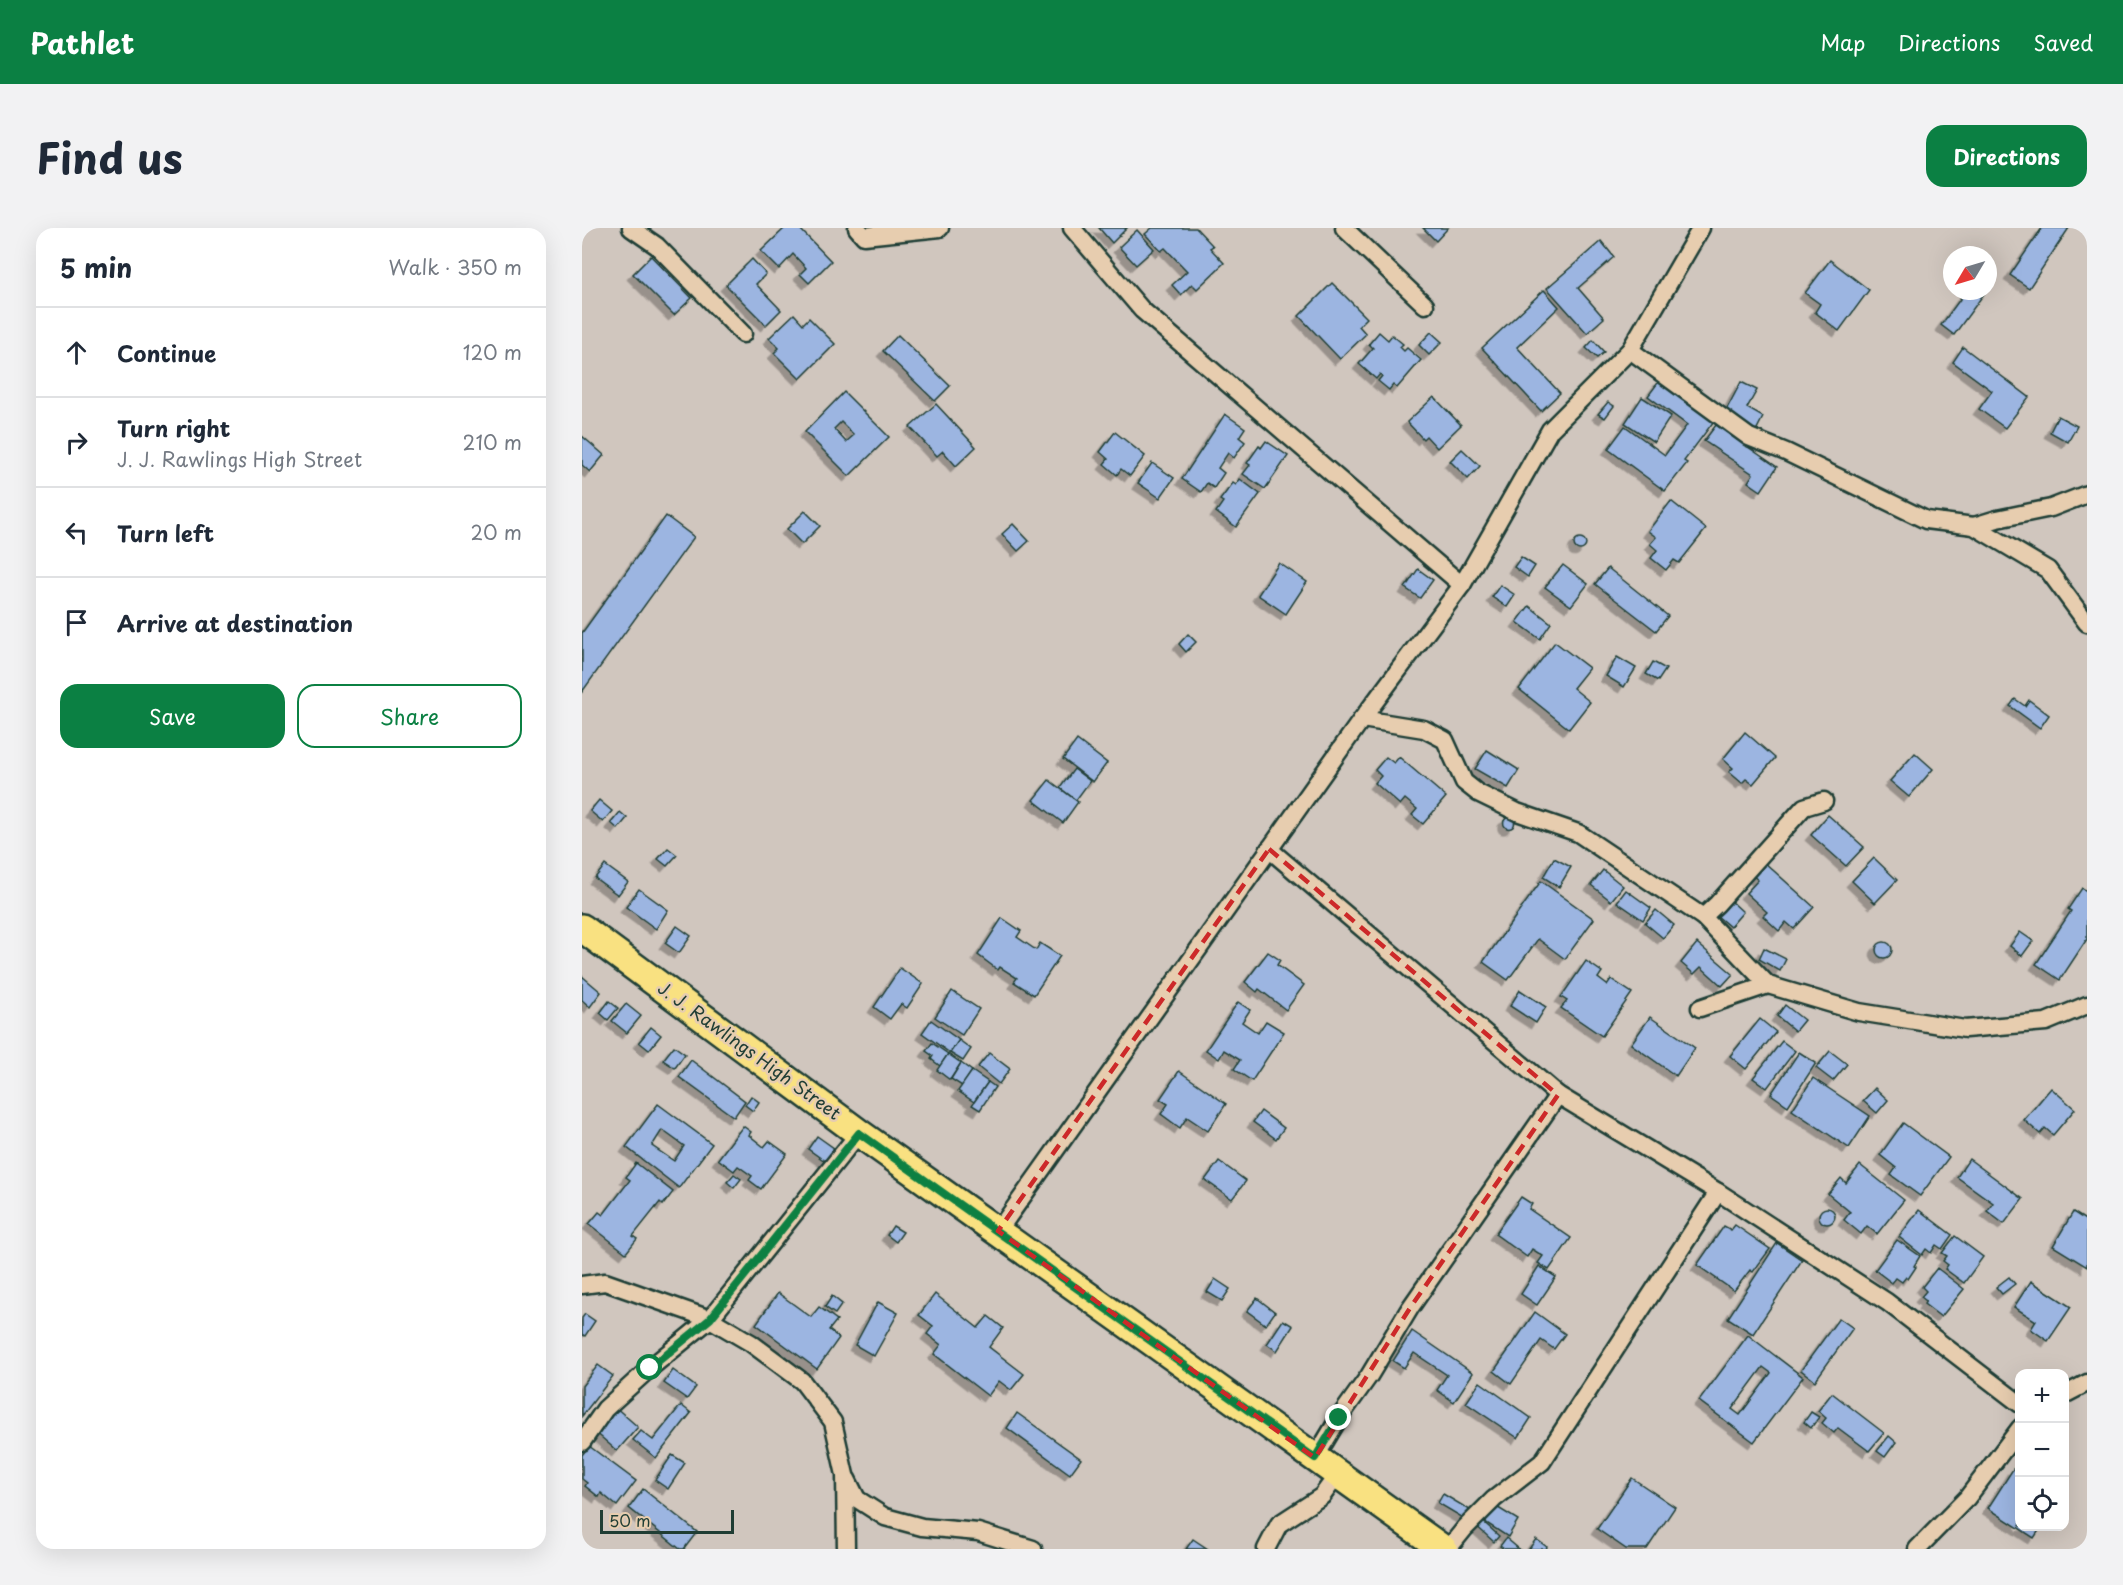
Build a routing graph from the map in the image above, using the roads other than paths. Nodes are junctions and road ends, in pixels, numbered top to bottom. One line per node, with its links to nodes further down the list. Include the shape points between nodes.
1 (631, 228): 8 (street, via 657,246)
2 (857, 228): 3 (street, via 864,236)
3 (940, 228)
4 (1072, 228): 12 (street, via 1142,310)
5 (1344, 228): 7 (street)
6 (1701, 228): 9 (street)
7 (1425, 305)
8 (743, 334)
9 (1630, 350): 11 (street, via 1749,437 1926,520); 12 (street, via 1550,430)
10 (2087, 494): 11 (street, via 2051,508)
11 (1974, 526): 13 (street, via 2048,570)
12 (1462, 585): 14 (street)
13 (2087, 623)
14 (1362, 719): 16 (street); 17 (street, via 1424,729 1445,740 1464,782 1478,793 1517,812 1578,833)
15 (1824, 801): 17 (street, via 1804,807)
16 (1269, 849): 22 (street); 25 (street)
17 (1703, 917): 19 (street)
18 (582, 928): 23 (main road, J. J. Rawlings High Street)
19 (1768, 985): 20 (street, via 1859,1012 1965,1029 2046,1022); 21 (street)
20 (2087, 1005)
21 (1700, 1008)
22 (1558, 1095): 24 (street); 33 (street, via 1410,1308)
23 (859, 1133): 25 (main road, J. J. Rawlings High Street); 27 (street)
24 (1718, 1192): 30 (street, via 1887,1302); 40 (street, via 1542,1462 1494,1498)
25 (998, 1231): 33 (main road, J. J. Rawlings High Street)
26 (582, 1285): 27 (street, via 605,1282)
27 (710, 1319): 32 (street, via 605,1410); 35 (street, via 751,1343 802,1381 833,1422)
28 (2087, 1383): 29 (street)
29 (2069, 1392)
30 (2015, 1401)
31 (2015, 1433): 41 (street, via 1967,1498)
32 (582, 1442)
33 (1315, 1458): 34 (main road, J. J. Rawlings High Street)
34 (1338, 1474): 38 (street, via 1322,1496 1279,1524); 39 (main road, J. J. Rawlings High Street)
35 (845, 1476): 36 (street); 37 (street, via 857,1498 885,1517 922,1527 978,1532)
36 (846, 1549)
37 (1032, 1549)
38 (1266, 1549)
39 (1443, 1549)
40 (1448, 1549)
41 (1917, 1549)

